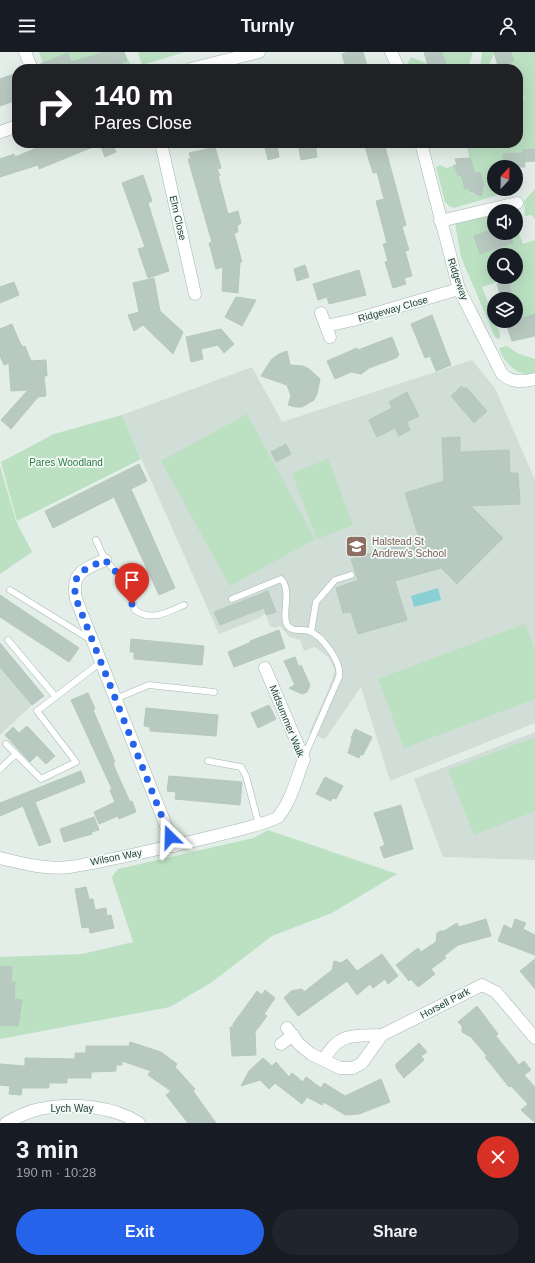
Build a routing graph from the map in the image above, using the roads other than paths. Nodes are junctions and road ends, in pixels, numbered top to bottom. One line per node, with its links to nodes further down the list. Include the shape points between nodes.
1 (25, 52): 4 (street)
2 (259, 52): 5 (street)
3 (391, 52): 6 (street)
4 (30, 64)
5 (210, 64)
6 (397, 64)
7 (12, 128): 8 (street)
8 (0, 132)
9 (162, 148): 14 (street, Elm Close)
10 (422, 148): 12 (street, Ridgeway)
11 (517, 203): 12 (street)
12 (440, 221): 13 (street, Ridgeway)
13 (460, 289): 15 (street, Ridgeway Close, via 353,320 328,331); 16 (street, Ridgeway, via 502,374 514,381)
14 (195, 294)
15 (321, 313)
16 (535, 379)
17 (96, 540): 18 (lane)
18 (105, 560): 22 (lane, via 127,584 135,610 141,614 159,616); 25 (street, via 84,570 76,578 73,586)
19 (351, 575): 23 (lane, via 335,580 316,602)
20 (10, 590): 25 (lane)
21 (232, 599): 23 (lane, via 281,579 286,597 288,626 294,630)
22 (184, 605)
23 (311, 632): 33 (lane, via 325,644 340,671)
24 (8, 640): 29 (lane)
25 (92, 641): 26 (street)
26 (101, 662): 29 (lane); 30 (street)
27 (265, 668): 33 (street, Midsummer Walk)
28 (214, 692): 30 (lane, via 149,685)
29 (54, 696): 32 (lane, via 37,711 76,762 41,779)
30 (115, 699): 38 (street)
31 (6, 744): 32 (lane)
32 (16, 754): 35 (lane)
33 (304, 759): 36 (street, Midsummer Walk, via 287,803)
34 (208, 761): 37 (lane, via 241,768 246,776)
35 (0, 770)
36 (278, 818): 37 (street, Wilson Way)
37 (259, 825): 38 (street, Wilson Way)
38 (174, 846): 39 (street, Wilson Way, via 69,867 40,866)
39 (0, 858)
40 (382, 1035): 41 (street, Horsell Park, via 482,985 496,992); 43 (street, Horsell Park, via 346,1037 336,1042); 43 (street, Horsell Park, via 362,1062 353,1068 340,1068)
41 (535, 1038)
42 (281, 1044): 43 (street, Horsell Park, via 290,1032 304,1049)
43 (324, 1060)
44 (6, 1123): 45 (street, Lych Way, via 41,1108 75,1106 106,1110)
45 (138, 1123)

